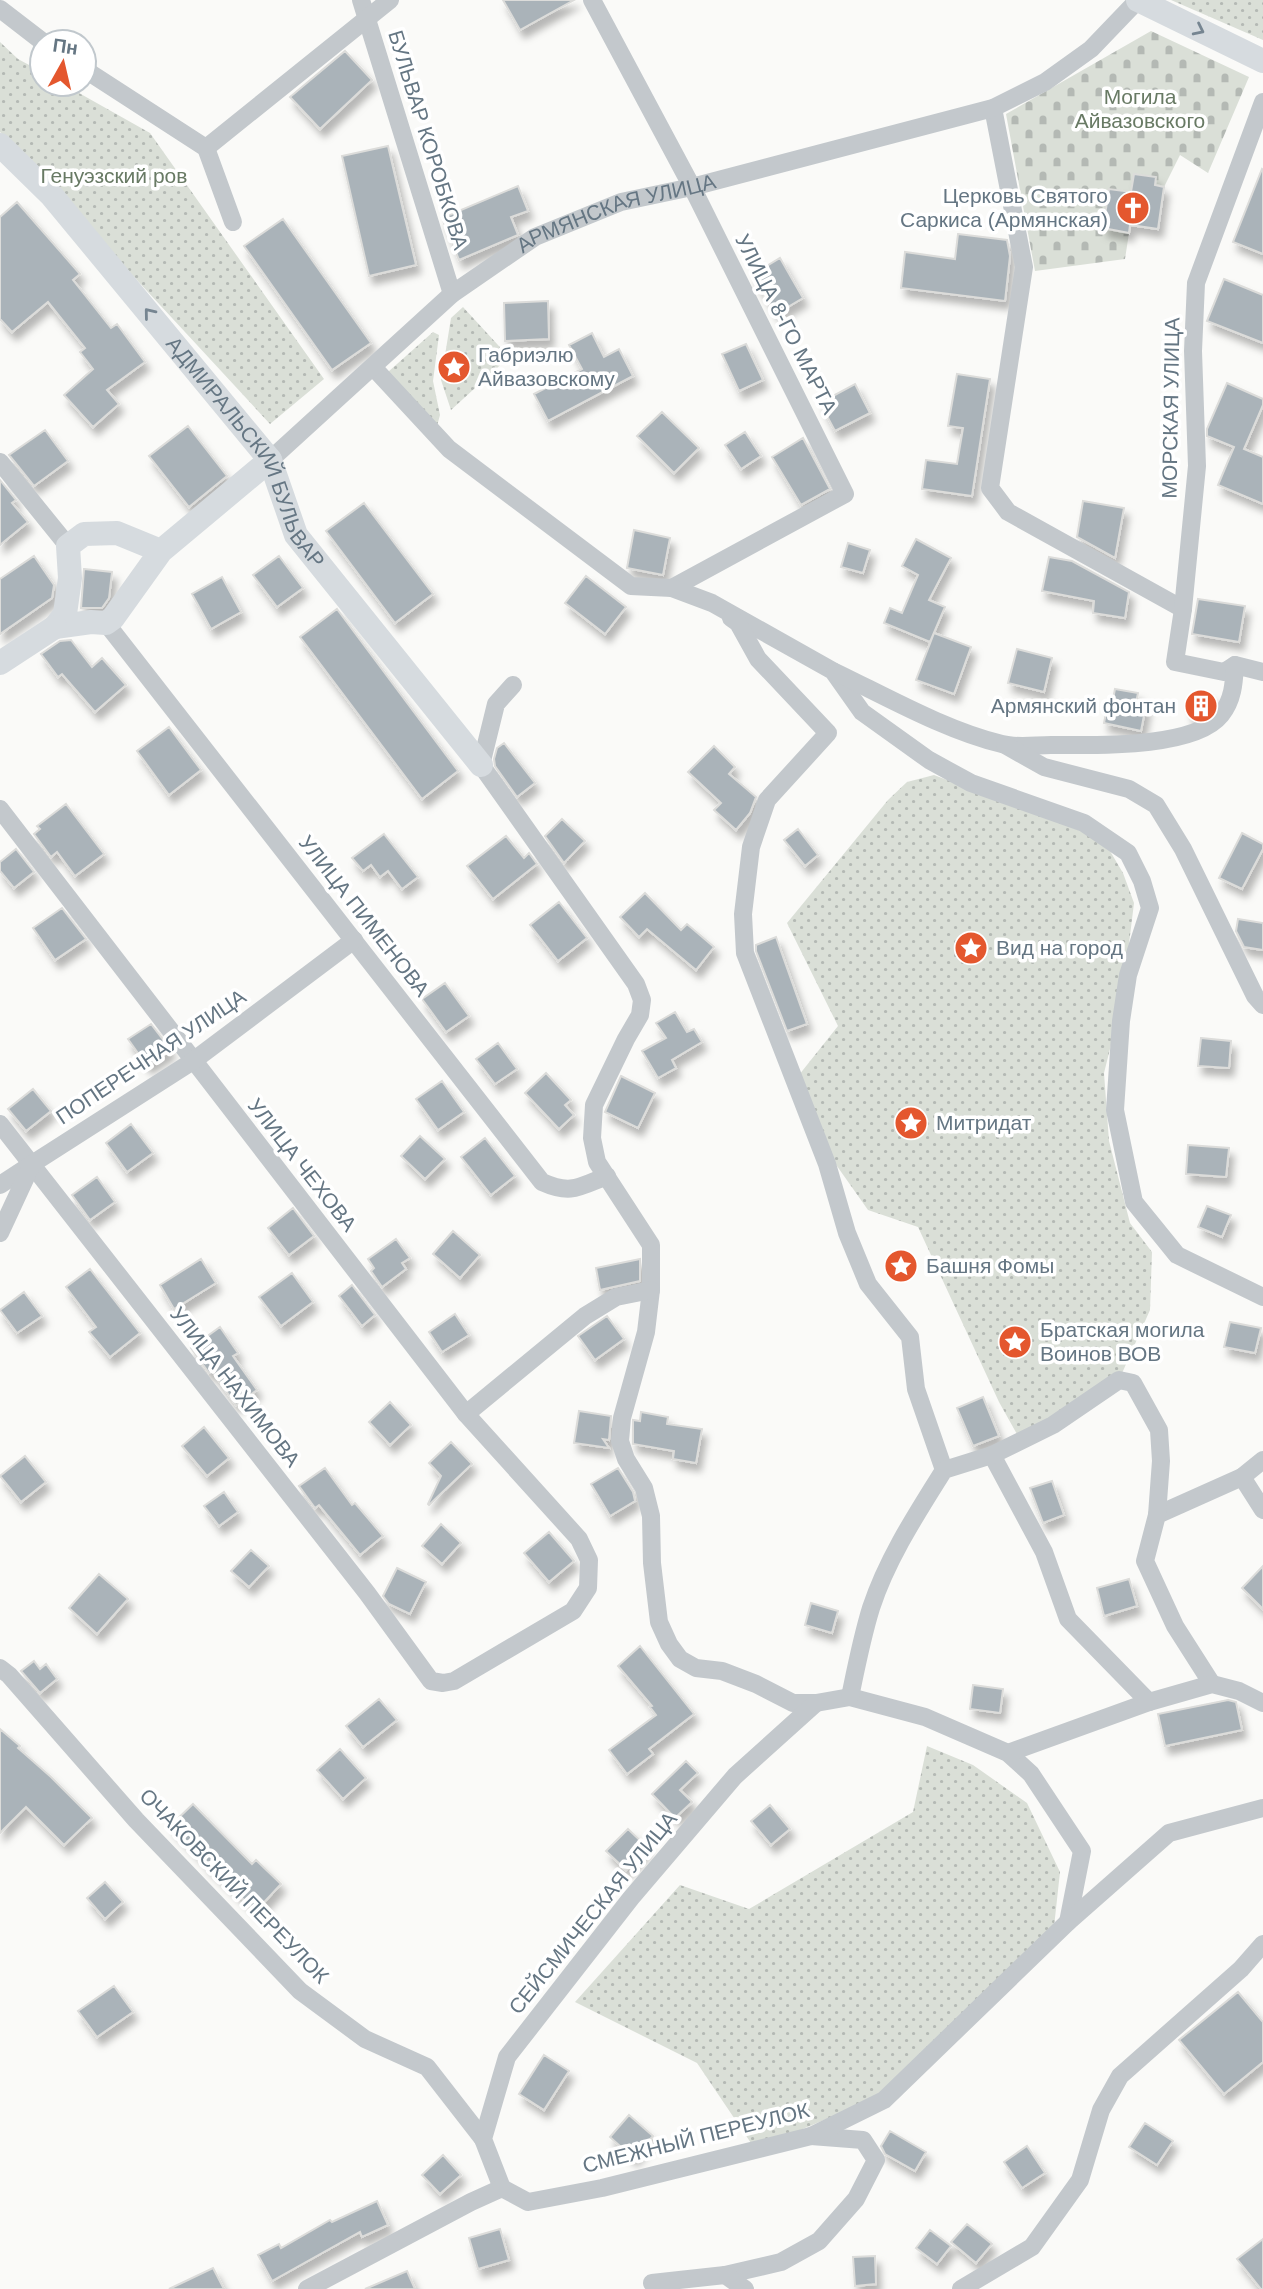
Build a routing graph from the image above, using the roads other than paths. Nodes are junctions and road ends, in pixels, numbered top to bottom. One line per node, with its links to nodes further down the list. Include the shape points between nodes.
1 (362, 0): 6 (street, БУЛЬВАР КОРОБКОВА)
2 (390, 0): 6 (street)
3 (592, 0): 14 (street, УЛИЦА 8-ГО МАРТА)
4 (1138, 0): 8 (street, one-way to 8); 11 (street, АРМЯНСКАЯ УЛИЦА, via 1091,49 1045,82)
5 (0, 9): 7 (street)
6 (367, 18): 13 (street); 16 (street, БУЛЬВАР КОРОБКОВА)
7 (28, 30)
8 (1263, 61)
9 (98, 78): 13 (street)
10 (1263, 102): 24 (street, МОРСКАЯ УЛИЦА, via 1196,283 1197,466)
11 (993, 108): 14 (street, АРМЯНСКАЯ УЛИЦА); 24 (street, via 1024,267 990,488 1008,512)
12 (0, 145): 18 (street, АДМИРАЛЬСКИЙ БУЛЬВАР, one-way to 12, via 52,196)
13 (206, 148): 15 (street)
14 (692, 187): 16 (street, АРМЯНСКАЯ УЛИЦА, via 621,202 546,231); 22 (street, УЛИЦА 8-ГО МАРТА, via 845,494)
15 (233, 222)
16 (452, 294): 17 (street, АРМЯНСКАЯ УЛИЦА)
17 (373, 367): 18 (street, АРМЯНСКАЯ УЛИЦА); 22 (street, via 449,449 631,586)
18 (270, 460): 21 (street, АРМЯНСКАЯ УЛИЦА); 33 (street, АДМИРАЛЬСКИЙ БУЛЬВАР, via 296,535)
19 (0, 462): 20 (street)
20 (68, 547): 21 (street, via 84,534 117,533); 26 (street, via 65,614)
21 (161, 551): 25 (street, АРМЯНСКАЯ УЛИЦА)
22 (671, 588): 23 (street)
23 (712, 603): 29 (street); 48 (street, via 738,623 758,659 828,733 767,800 751,847 743,914 745,953 827,1164 867,1284 910,1337 916,1389)
24 (1183, 610): 28 (street, МОРСКАЯ УЛИЦА, via 1175,662 1224,672)
25 (107, 623): 26 (street); 35 (street, УЛИЦА ПИМЕНОВА)
26 (55, 627): 27 (street)
27 (0, 663)
28 (1235, 665): 30 (street); 32 (street, via 1234,692 1220,716 1198,731 1158,741)
29 (833, 671): 32 (street, via 940,722); 44 (street, via 862,712 929,760 971,783 1084,823 1128,853 1150,908 1128,975 1115,1110 1134,1202 1177,1255)
30 (1263, 672)
31 (513, 685): 33 (street, via 496,704)
32 (1004, 745): 36 (street, via 1044,767 1129,789 1156,805 1184,849)
33 (481, 765): 40 (street, via 636,984 642,1000 640,1015 594,1105 592,1138 597,1161)
34 (0, 809): 37 (street, УЛИЦА ЧЕХОВА)
35 (354, 940): 37 (street, ПОПЕРЕЧНАЯ УЛИЦА); 40 (street, УЛИЦА ПИМЕНОВА, via 542,1182 559,1190)
36 (1263, 1005)
37 (193, 1061): 39 (street, ПОПЕРЕЧНАЯ УЛИЦА); 45 (street, УЛИЦА ЧЕХОВА)
38 (0, 1124): 39 (street, УЛИЦА НАХИМОВА)
39 (32, 1164): 41 (street, ПОПЕРЕЧНАЯ УЛИЦА); 42 (street); 52 (street, УЛИЦА НАХИМОВА, via 431,1681 454,1681 573,1611 589,1588 589,1560)
40 (607, 1175): 43 (street, via 651,1245)
41 (0, 1185)
42 (0, 1233)
43 (651, 1290): 45 (street, via 616,1297 585,1317); 57 (street, via 646,1332 620,1441 644,1488 651,1516 659,1622 680,1659 696,1668 722,1671 793,1703)
44 (1263, 1297)
45 (466, 1414): 52 (street, УЛИЦА ЧЕХОВА)
46 (992, 1455): 48 (street); 51 (street, via 1053,1425 1119,1380 1133,1383 1159,1430); 56 (street, via 1044,1552 1068,1619)
47 (1263, 1460): 49 (street)
48 (944, 1470): 55 (street, via 892,1560 871,1608)
49 (1242, 1477): 50 (street); 51 (street)
50 (1263, 1510)
51 (1157, 1515): 54 (street, via 1145,1561 1175,1626)
52 (579, 1539)
53 (0, 1668): 64 (street, ОЧАКОВСКИЙ ПЕРЕУЛОК, via 136,1820 300,1991 365,2039 427,2067)
54 (1212, 1684): 56 (street); 58 (street)
55 (850, 1698): 57 (street); 59 (street, via 925,1717)
56 (1149, 1702): 59 (street)
57 (816, 1703): 64 (street, СЕЙСМИЧЕСКАЯ УЛИЦА, via 735,1776 631,1898 507,2057)
58 (1263, 1703)
59 (1008, 1753): 61 (street, via 1031,1774 1082,1851)
60 (1263, 1808): 61 (street, СМЕЖНЫЙ ПЕРЕУЛОК, via 1169,1833)
61 (1068, 1922): 63 (street, СМЕЖНЫЙ ПЕРЕУЛОК, via 884,2100)
62 (1263, 1944): 70 (street, via 1120,2076 1101,2110 1080,2180 1032,2247)
63 (811, 2136): 65 (street, СМЕЖНЫЙ ПЕРЕУЛОК, via 528,2202); 66 (street, via 863,2140 876,2161 856,2199 819,2241 781,2262)
64 (482, 2139): 65 (street)
65 (502, 2188): 68 (street)
66 (725, 2275): 67 (street); 69 (street)
67 (652, 2283)
68 (307, 2289)
69 (745, 2289)
70 (961, 2289)

